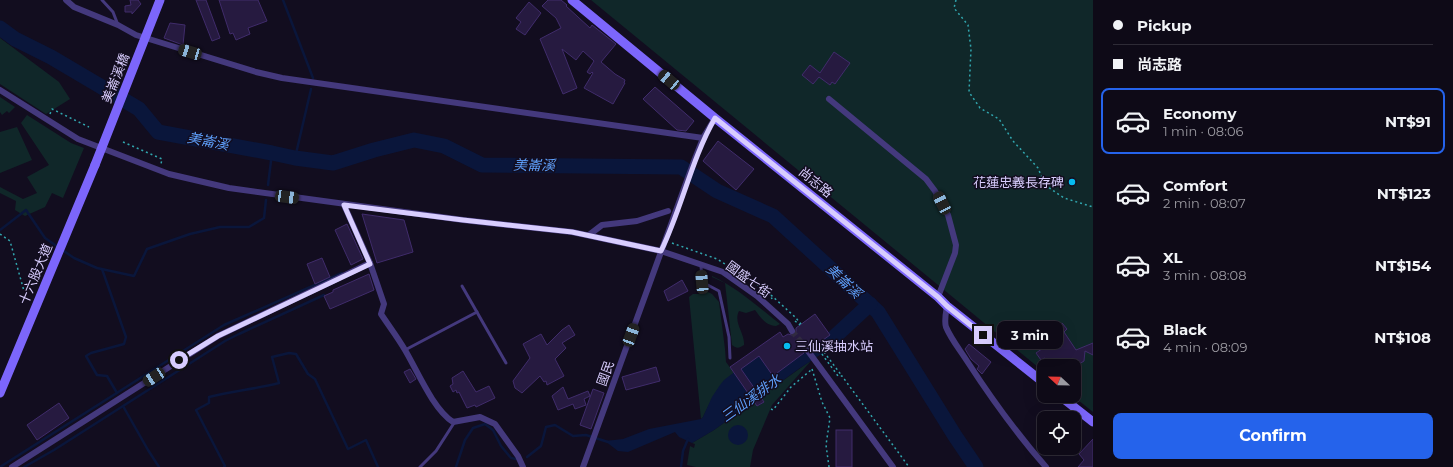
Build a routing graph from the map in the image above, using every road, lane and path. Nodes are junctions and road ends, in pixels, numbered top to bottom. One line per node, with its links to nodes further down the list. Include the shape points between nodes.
1 (66, 0): 6 (street, via 74,7)
2 (102, 0): 6 (lane, via 113,12)
3 (160, 0): 15 (street, 美崙溪橋, bridge)
4 (572, 0): 10 (street, 尚志路)
5 (956, 0): 17 (path, via 954,8 968,25 969,92 980,108 999,119 1013,141 1038,168 1045,185 1064,198)
6 (118, 25): 12 (street, via 136,35 282,78)
7 (0, 90): 16 (street, 國盛七街, via 78,139 169,174 229,188)
8 (829, 99): 27 (street, via 926,179 935,190 948,215 956,245)
9 (52, 109): 11 (path)
10 (715, 118): 12 (street, 國民); 27 (street, 尚志路)
11 (89, 127)
12 (703, 138): 21 (street, 國民)
13 (123, 142): 14 (path)
14 (162, 159)
15 (95, 165): 38 (street, 十六股大道)
16 (344, 205): 20 (street, 國盛七街); 22 (street)
17 (1093, 207)
18 (668, 211): 20 (street, via 637,221 602,225)
19 (0, 234): 25 (path, via 10,241)
20 (589, 235): 21 (street, 國盛七街)
21 (661, 251): 23 (street, 國盛七街); 46 (street, 國民)
22 (370, 264): 32 (street, via 384,304 382,314); 43 (street, via 218,336)
23 (701, 264): 31 (street, 國盛七街, via 723,272 743,285); 34 (lane, via 702,282 719,291 729,337)
24 (462, 286): 29 (lane)
25 (24, 291)
26 (770, 294): 30 (path)
27 (938, 297): 28 (street, 尚志路)
28 (947, 306): 37 (street, 尚志路); 50 (street, via 945,326 956,344 1008,421)
29 (477, 312): 32 (lane); 35 (lane)
30 (802, 324)
31 (792, 331)
32 (405, 350): 41 (street, via 442,413)
33 (808, 351): 48 (street)
34 (730, 358)
35 (506, 363)
36 (842, 376): 36 (path, via 838,376 817,345 825,354); 49 (path)
37 (1037, 377)
38 (0, 393)
39 (1069, 403): 42 (street)
40 (770, 409): 47 (path, via 772,410 791,387 812,369 830,418 826,445)
41 (455, 422): 44 (lane, via 436,451); 45 (street, via 480,417 495,424)
42 (1093, 422)
43 (12, 467)
44 (420, 467)
45 (523, 467)
46 (583, 467)
47 (829, 467)
48 (894, 467)
49 (908, 467)
50 (1046, 467)

